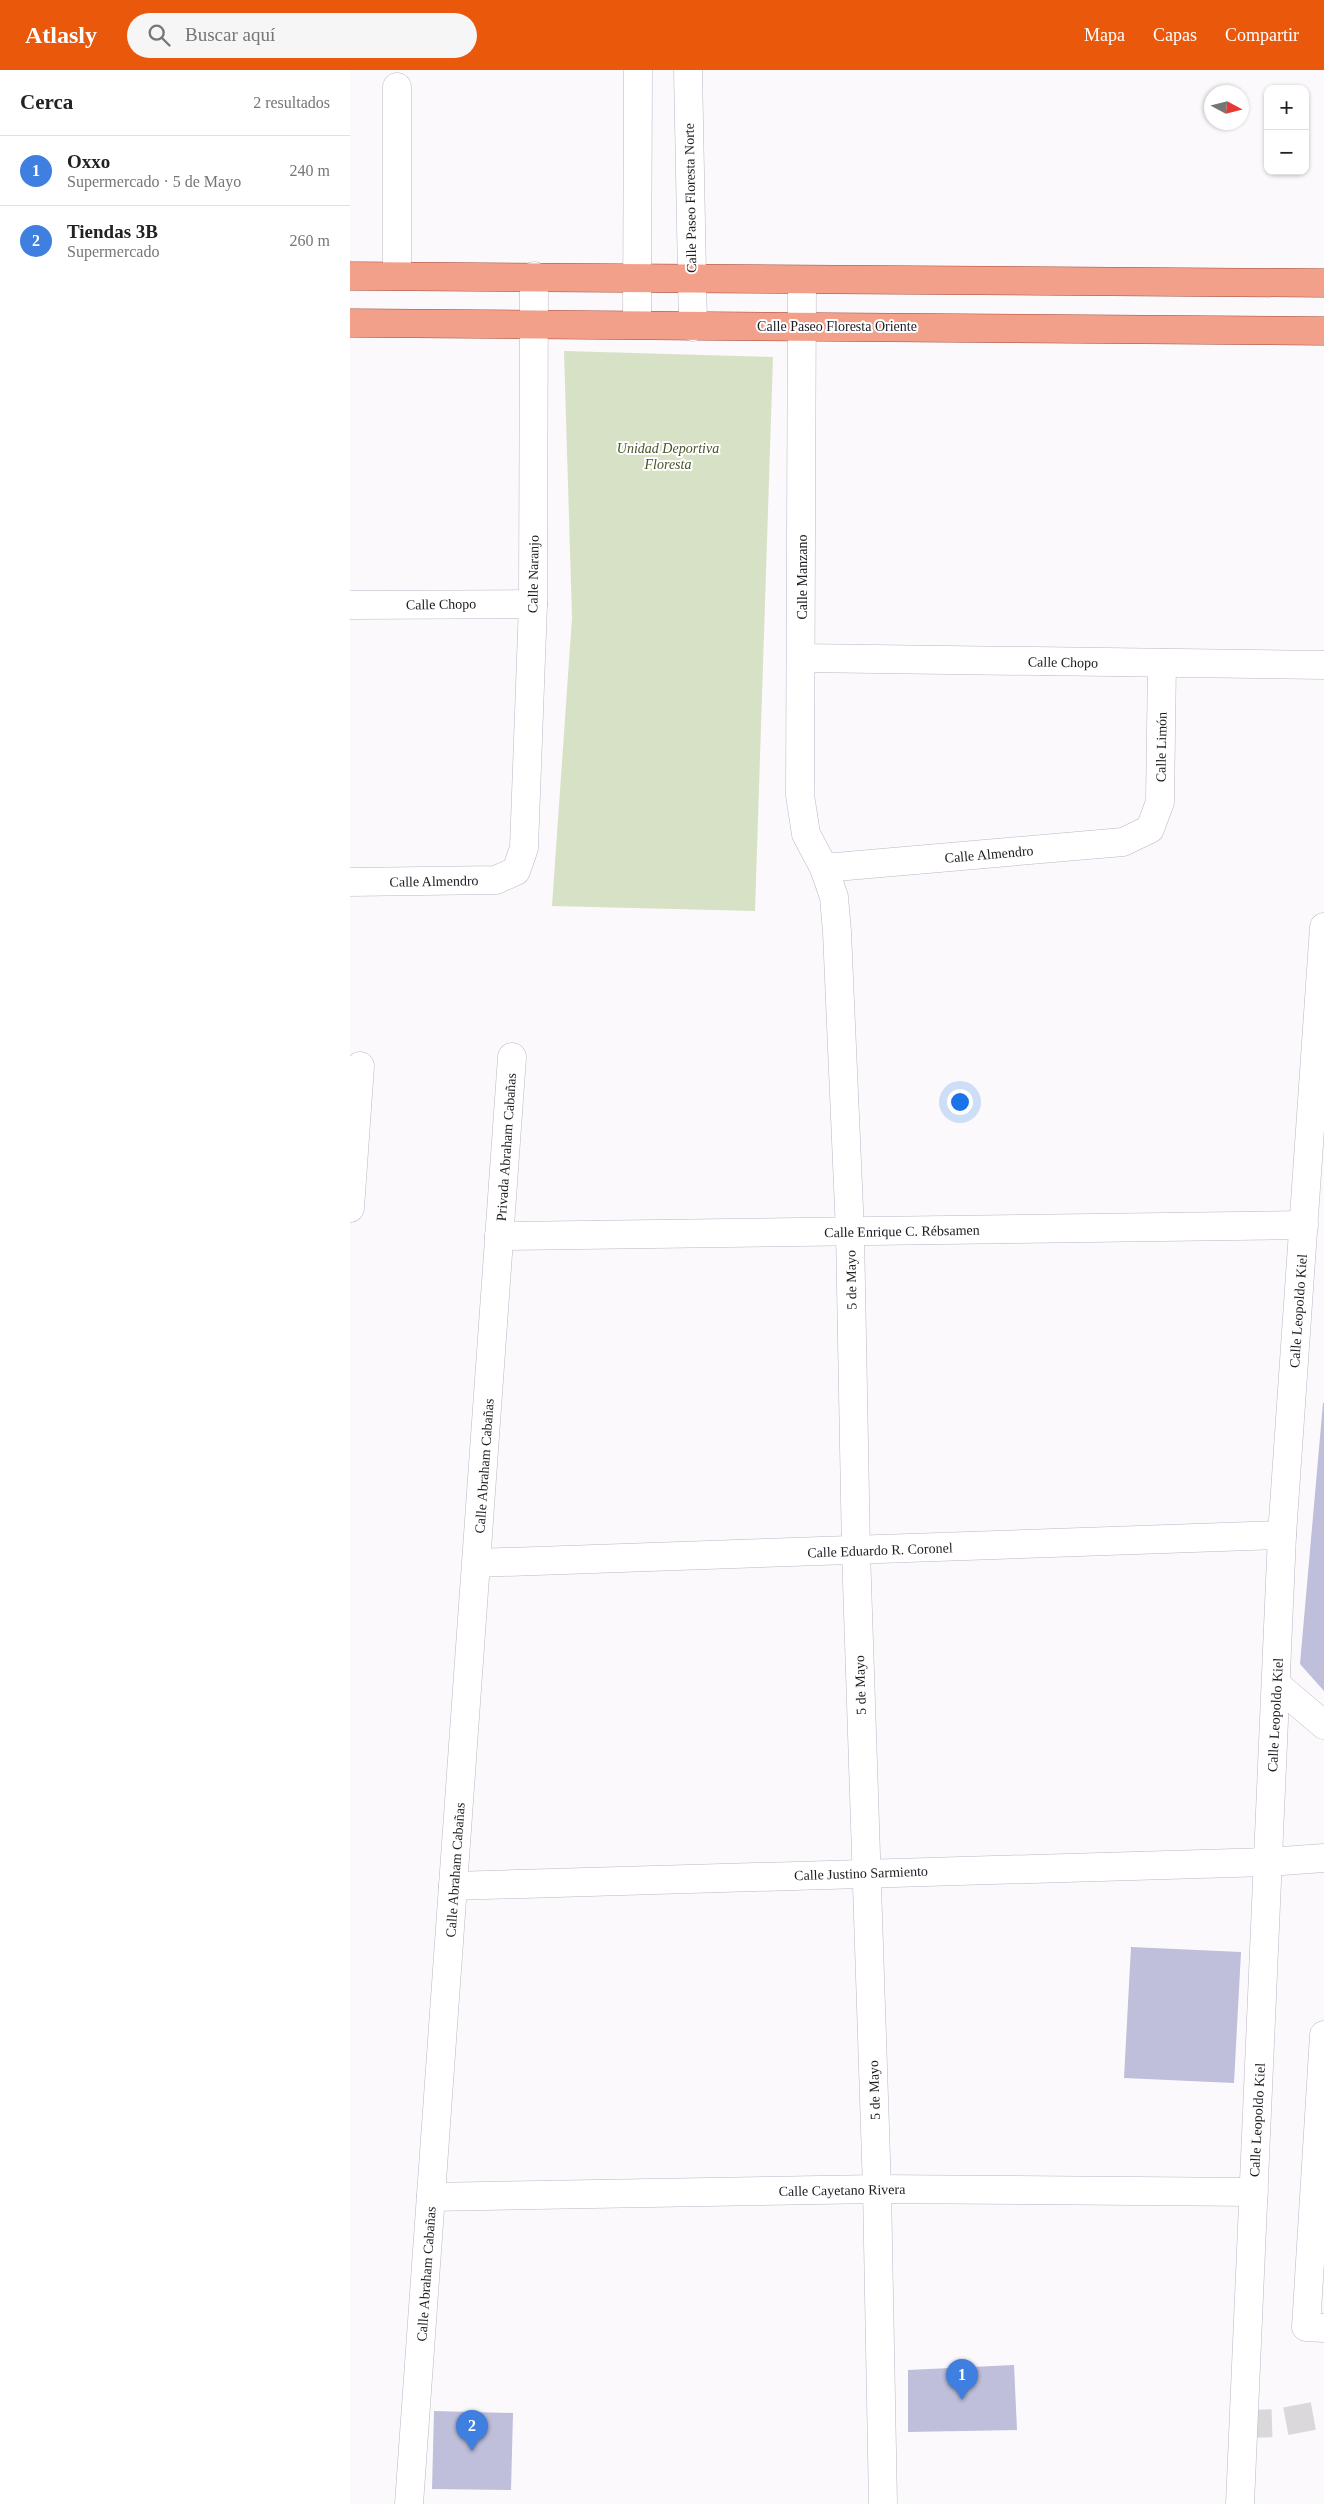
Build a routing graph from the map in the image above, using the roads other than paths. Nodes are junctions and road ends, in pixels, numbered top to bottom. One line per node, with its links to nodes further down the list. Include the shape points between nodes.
1 (638, 70): 7 (street)
2 (688, 70): 8 (street, Calle Paseo Floresta Norte)
3 (397, 87): 5 (street)
4 (350, 276): 5 (main road)
5 (397, 276): 6 (main road)
6 (534, 276): 7 (main road); 12 (street, Calle Naranjo)
7 (636, 277): 8 (main road); 13 (street)
8 (692, 279): 9 (main road); 15 (street, Calle Paseo Floresta Norte)
9 (802, 280): 10 (main road); 14 (street, Calle Manzano)
10 (1324, 283)
11 (350, 323): 12 (main road, Calle Paseo Floresta Oriente)
12 (534, 323): 13 (main road, Calle Paseo Floresta Oriente); 17 (street, Calle Naranjo)
13 (637, 324): 15 (main road, Calle Paseo Floresta Oriente)
14 (802, 326): 15 (main road, Calle Paseo Floresta Oriente); 16 (main road, Calle Paseo Floresta Oriente); 19 (street, Calle Manzano)
15 (693, 327)
16 (1324, 331)
17 (533, 604): 18 (street, Calle Chopo); 24 (street, Calle Naranjo, via 524,848)
18 (350, 605)
19 (802, 658): 20 (street, Calle Chopo); 23 (street, Calle Manzano, via 802,818 806,834)
20 (1162, 663): 21 (street, Calle Chopo); 22 (street, Calle Limón, via 1160,802)
21 (1324, 665)
22 (1150, 829): 23 (street, Calle Almendro, via 1123,842)
23 (824, 868): 31 (street, 5 de Mayo, via 834,897 837,932)
24 (516, 871): 25 (street, Calle Almendro, via 496,880)
25 (350, 882)
26 (1324, 927): 30 (street, Calle Leopoldo Kiel)
27 (512, 1058): 32 (street, Privada Abraham Cabañas)
28 (360, 1066): 29 (street)
29 (350, 1208)
30 (1304, 1225): 31 (street, Calle Enrique C. Rébsamen); 33 (street, Calle Leopoldo Kiel)
31 (850, 1232): 32 (street, Calle Enrique C. Rébsamen); 34 (street, 5 de Mayo)
32 (499, 1236): 35 (street, Calle Abraham Cabañas)
33 (1282, 1535): 34 (street, Calle Eduardo R. Coronel); 36 (street, Calle Leopoldo Kiel)
34 (856, 1551): 35 (street, Calle Eduardo R. Coronel); 40 (street, 5 de Mayo)
35 (477, 1563): 41 (street, Calle Abraham Cabañas)
36 (1276, 1685): 37 (street); 39 (street, Calle Leopoldo Kiel)
37 (1324, 1724)
38 (1324, 1858): 39 (street, Calle Justino Sarmiento)
39 (1268, 1862): 40 (street, Calle Justino Sarmiento); 44 (street, Calle Leopoldo Kiel)
40 (866, 1873): 41 (street, Calle Justino Sarmiento); 43 (street, 5 de Mayo)
41 (453, 1886): 45 (street, Calle Abraham Cabañas)
42 (1324, 2035): 46 (street, via 1306,2327)
43 (877, 2189): 44 (street, Calle Cayetano Rivera); 45 (street, Calle Cayetano Rivera); 48 (street, 5 de Mayo)
44 (1254, 2192): 49 (street, Calle Leopoldo Kiel)
45 (431, 2197): 47 (street, Calle Abraham Cabañas)
46 (1324, 2328)
47 (409, 2504)
48 (883, 2504)
49 (1240, 2504)

